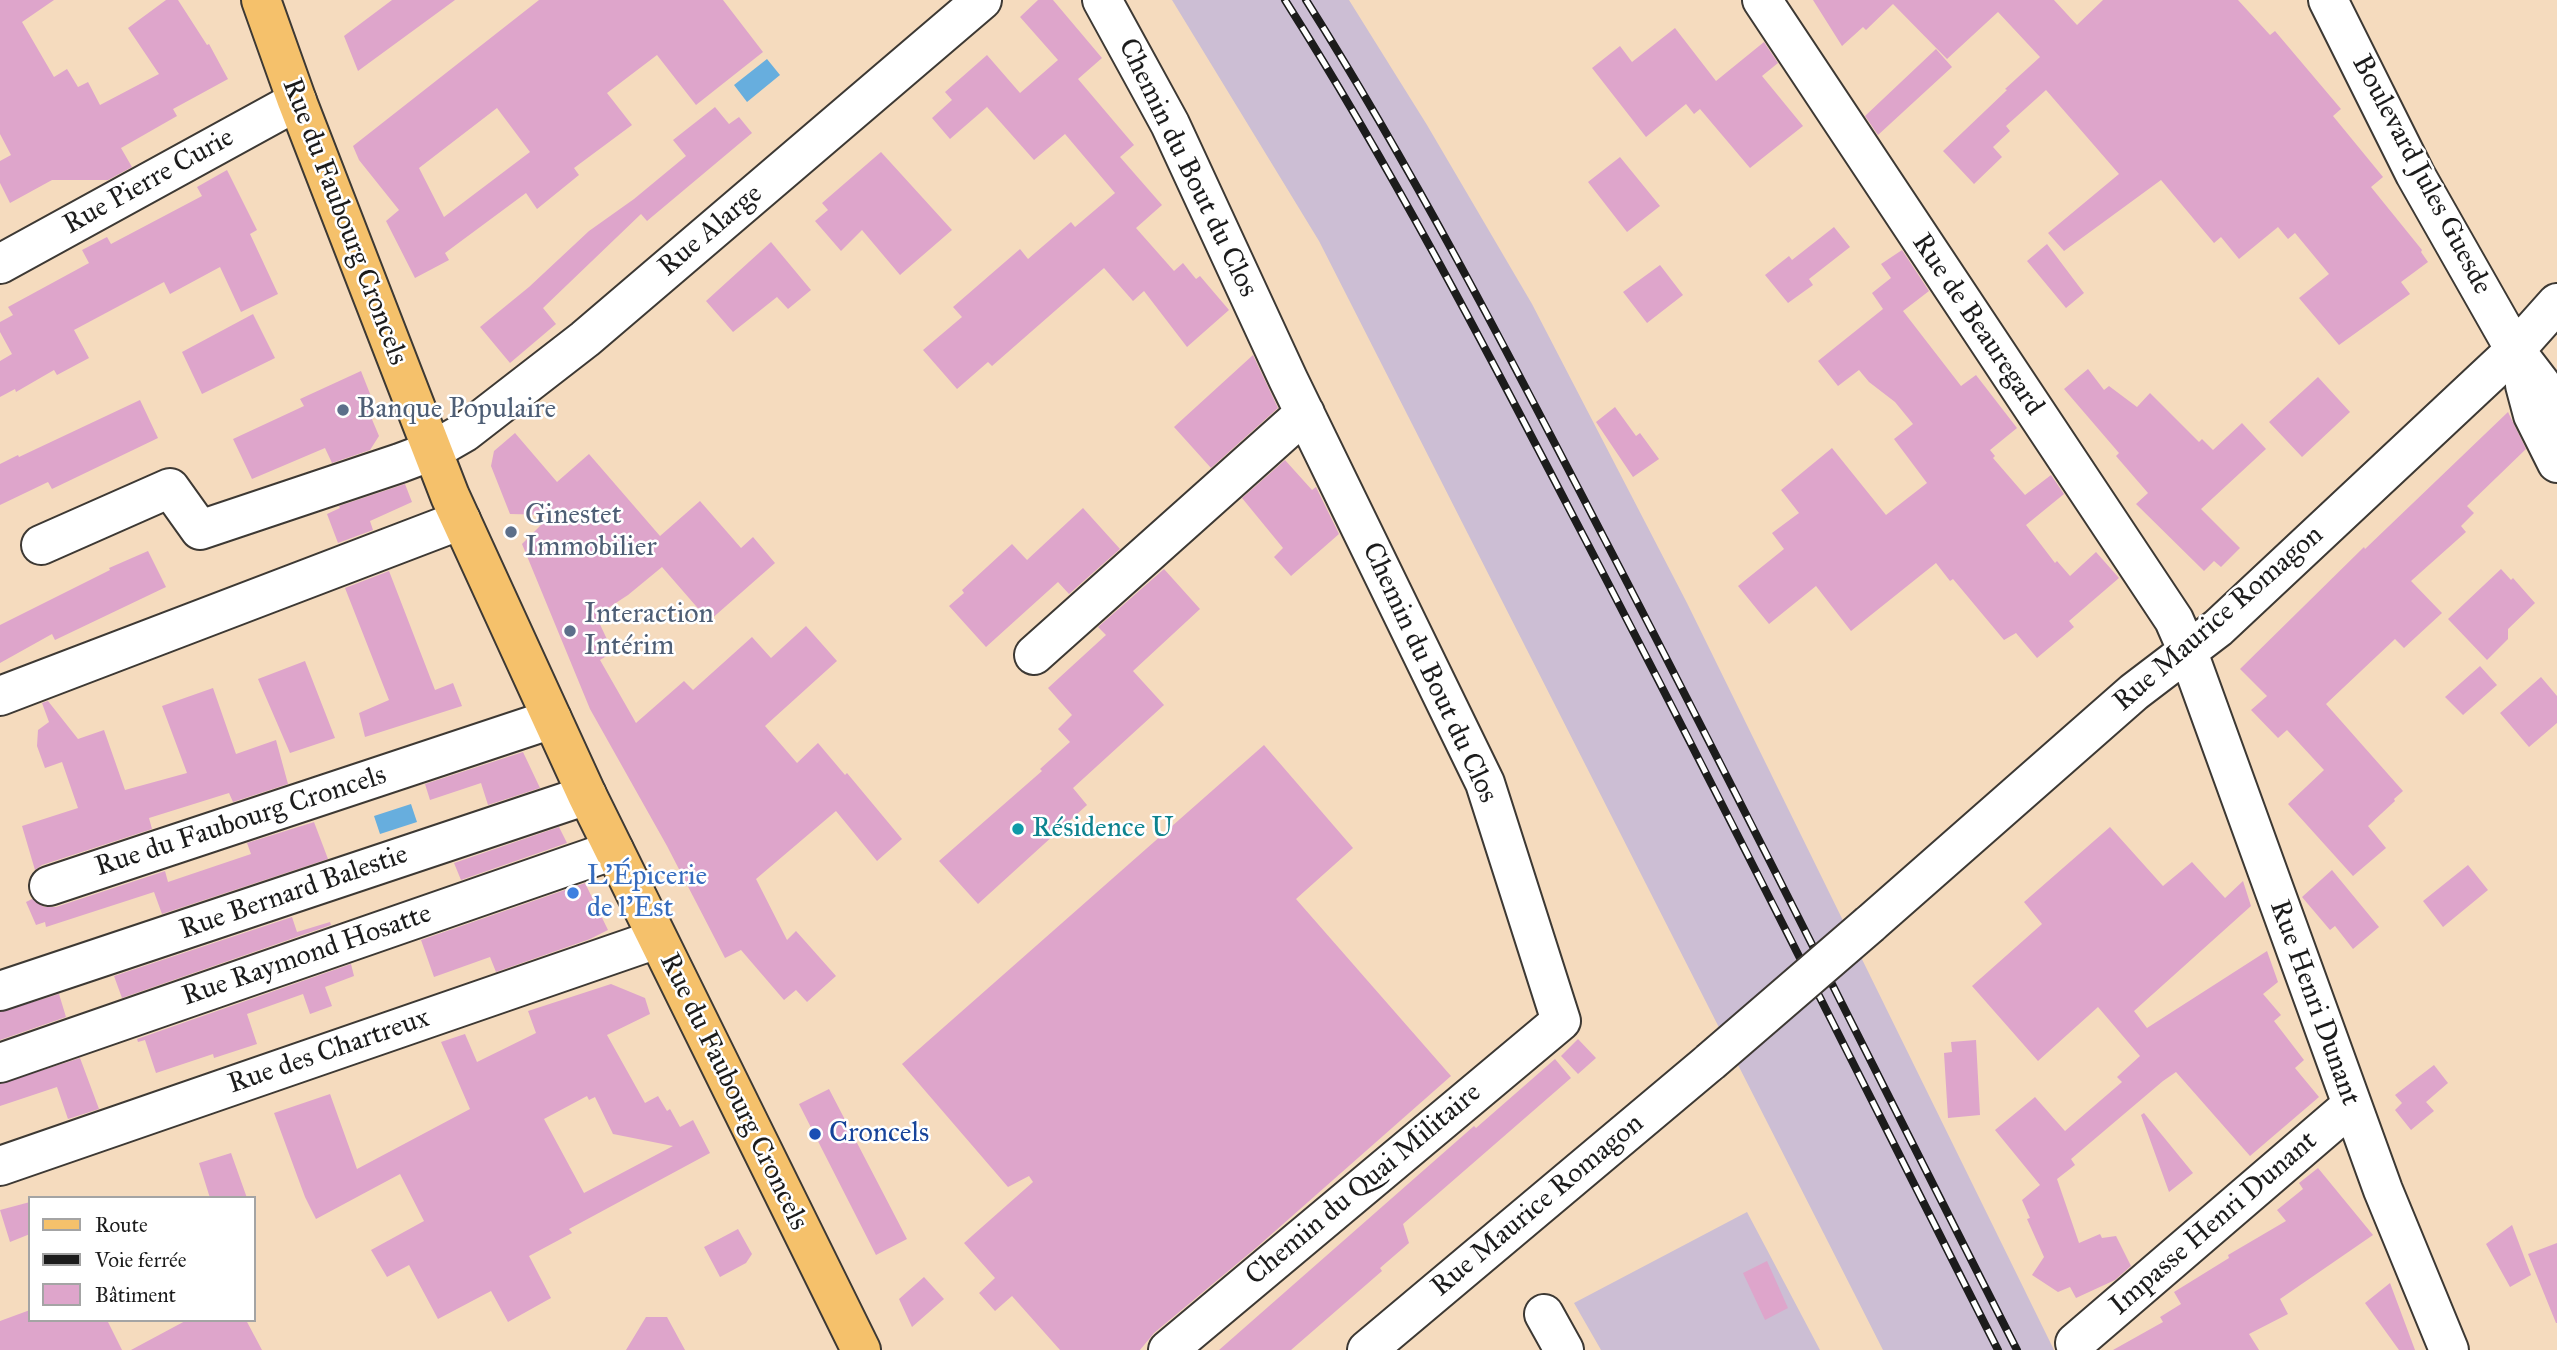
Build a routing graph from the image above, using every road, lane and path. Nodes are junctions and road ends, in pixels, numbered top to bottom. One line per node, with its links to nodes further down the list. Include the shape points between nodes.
1 (261, 0): 6 (main road, Rue du Faubourg Croncels)
2 (982, 0): 12 (street, Rue Alarge, via 585,339 465,432)
3 (1102, 0): 11 (street, Chemin du Bout du Clos, via 1170,124)
4 (1762, 0): 16 (street, Rue de Beauregard, via 2174,620)
5 (2328, 0): 9 (street, Boulevard Jules Guesde, via 2415,174)
6 (297, 101): 7 (street, Rue Pierre Curie); 12 (main road, Rue du Faubourg Croncels)
7 (0, 264)
8 (2557, 303): 9 (street, Rue Maurice Romagon)
9 (2515, 350): 10 (street); 13 (street, via 2533,415); 16 (street, Rue Maurice Romagon)
10 (2553, 403)
11 (1305, 413): 17 (street); 25 (street, Chemin du Bout du Clos, via 1485,783)
12 (432, 451): 14 (main road, Rue du Faubourg Croncels); 15 (street, Rue Alarge, via 200,530 170,488)
13 (2557, 463)
14 (461, 520): 18 (street); 19 (main road, Rue du Faubourg Croncels)
15 (41, 545)
16 (2188, 652): 27 (street, Rue Henri Dunant); 33 (street, Rue Maurice Romagon, bridge, via 2134,692 1710,1062)
17 (1034, 655)
18 (0, 696)
19 (552, 719): 20 (main road, Rue du Faubourg Croncels); 22 (street, Rue du Faubourg Croncels)
20 (587, 795): 21 (main road, Rue du Faubourg Croncels); 24 (street, Rue Bernard Balestie)
21 (614, 850): 23 (main road, Rue du Faubourg Croncels); 26 (street, Rue Raymond Hosatte)
22 (49, 886)
23 (657, 939): 28 (street, Rue des Chartreux); 31 (main road, Rue du Faubourg Croncels)
24 (0, 991)
25 (1560, 1021): 32 (street, Chemin du Quai Militaire)
26 (0, 1063)
27 (2352, 1105): 30 (street, Impasse Henri Dunant); 35 (street, Rue Henri Dunant)
28 (0, 1166)
29 (1545, 1314): 34 (street)
30 (2075, 1343)
31 (861, 1350)
32 (1168, 1350)
33 (1367, 1350)
34 (1564, 1350)
35 (2449, 1350)

